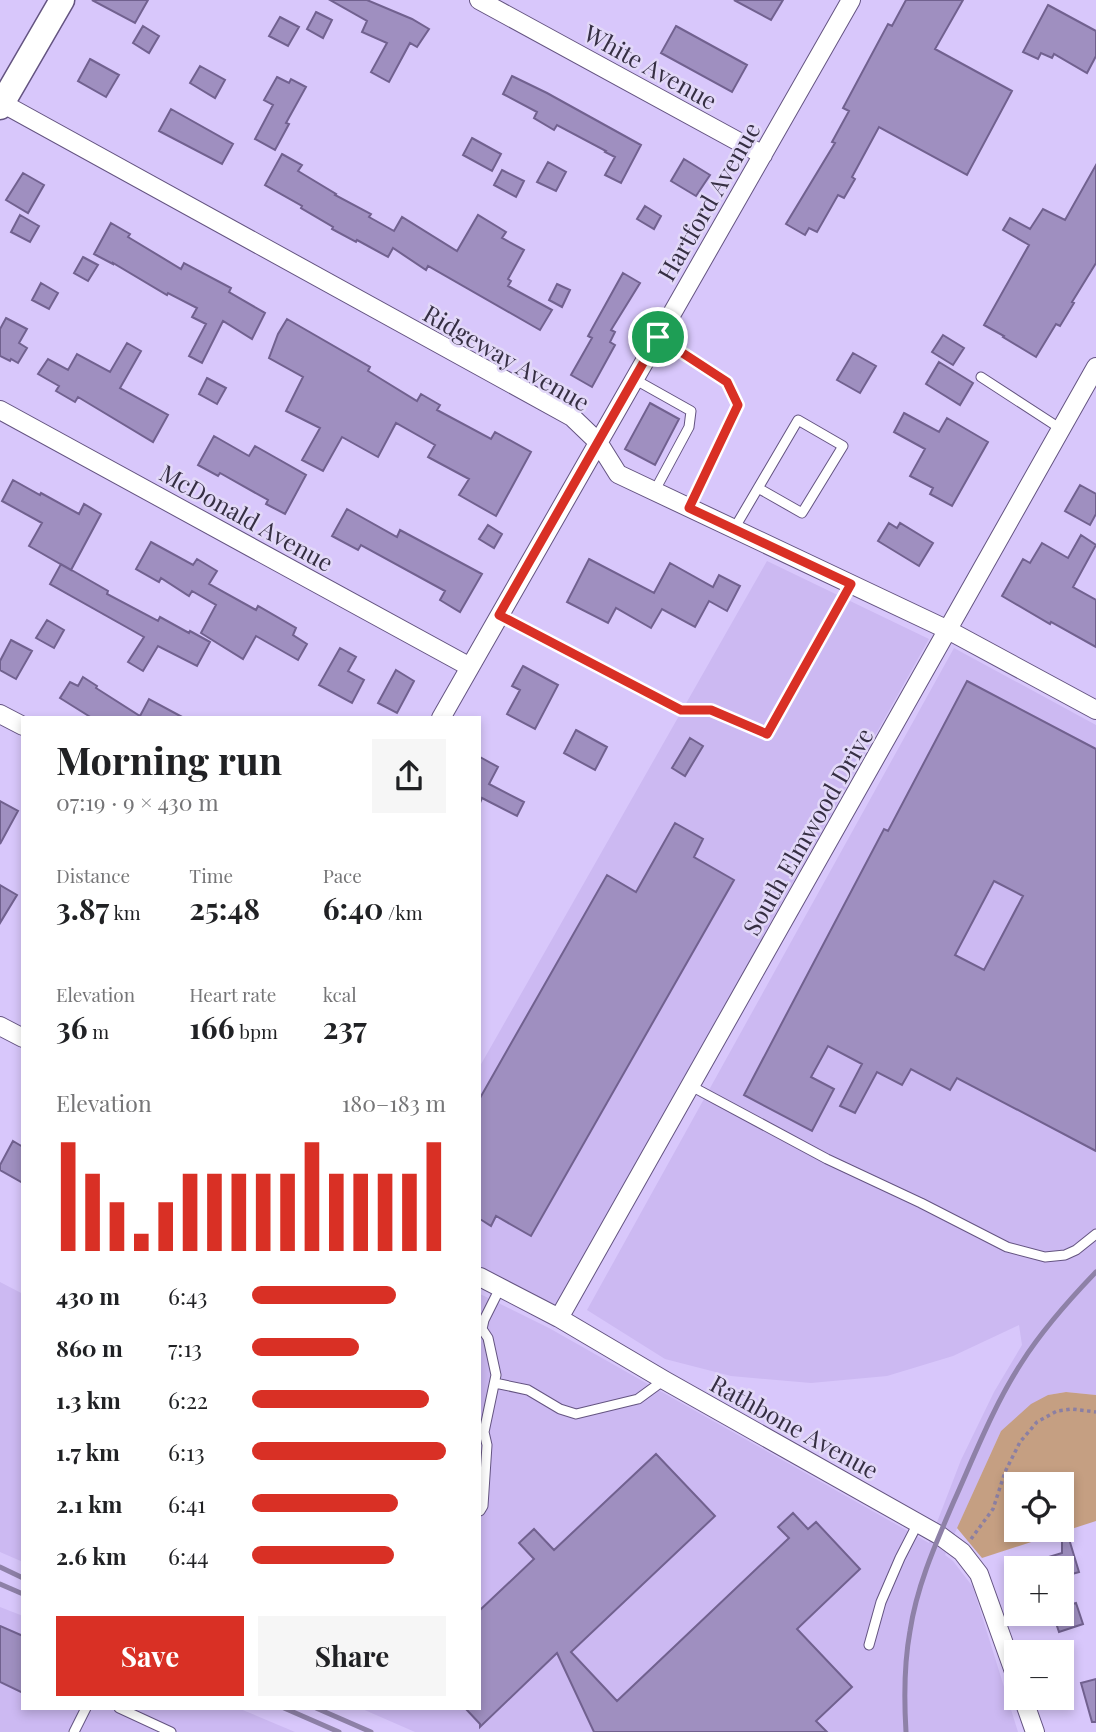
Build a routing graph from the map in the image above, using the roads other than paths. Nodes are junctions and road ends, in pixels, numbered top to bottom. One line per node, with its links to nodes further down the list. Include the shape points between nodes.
1 (62, 0): 4 (street)
2 (479, 0): 5 (street, White Avenue)
3 (851, 0): 5 (street, Hartford Avenue)
4 (1, 104): 12 (street, Ridgeway Avenue, via 572,417)
5 (764, 155): 6 (street, Hartford Avenue)
6 (658, 337): 9 (street, Hartford Avenue); 15 (lane, via 727,382 738,405)
7 (1096, 367): 11 (street, South Elmwood Drive)
8 (981, 377): 11 (lane)
9 (634, 379): 12 (street, Hartford Avenue); 14 (lane, via 691,411 689,427)
10 (0, 411): 20 (street, McDonald Avenue)
11 (1061, 429): 19 (street, South Elmwood Drive)
12 (598, 442): 14 (street, Ridgeway Avenue, via 618,474); 18 (street, Hartford Avenue)
13 (758, 488): 13 (lane, via 798,420 843,446 802,513); 16 (lane)
14 (654, 492): 15 (street, Ridgeway Avenue)
15 (689, 508): 16 (street, Ridgeway Avenue)
16 (734, 529): 17 (street, Ridgeway Avenue)
17 (851, 584): 18 (lane, via 767,734 711,710 681,710); 19 (street, Ridgeway Avenue)
18 (499, 615): 20 (street, Hartford Avenue)
19 (948, 630): 21 (street, Ridgeway Avenue); 27 (street, South Elmwood Drive)
20 (470, 667): 23 (street, Hartford Avenue)
21 (1096, 710)
22 (0, 714): 24 (street)
23 (442, 716)
24 (21, 725)
25 (0, 1026): 26 (street)
26 (21, 1037)
27 (691, 1086): 28 (lane, via 1007,1247 1045,1257 1066,1255); 31 (street, South Elmwood Drive)
28 (1096, 1234)
29 (481, 1278): 30 (street, Rathbone Avenue)
30 (500, 1288): 31 (street, Rathbone Avenue); 33 (lane, via 482,1329 488,1338)
31 (559, 1318): 32 (street, Rathbone Avenue)
32 (664, 1380): 33 (lane, via 638,1399 576,1414 528,1390); 35 (street, Rathbone Avenue)
33 (495, 1382): 34 (lane, via 484,1432 488,1446)
34 (481, 1509)
35 (918, 1523): 36 (street, Rathbone Avenue, via 962,1552 979,1574); 37 (lane, via 881,1602)
36 (1004, 1644)
37 (869, 1645)
38 (85, 1710): 41 (lane)
39 (123, 1710): 42 (lane)
40 (1027, 1710): 43 (street)
41 (74, 1732)
42 (171, 1732)
43 (1035, 1732)

